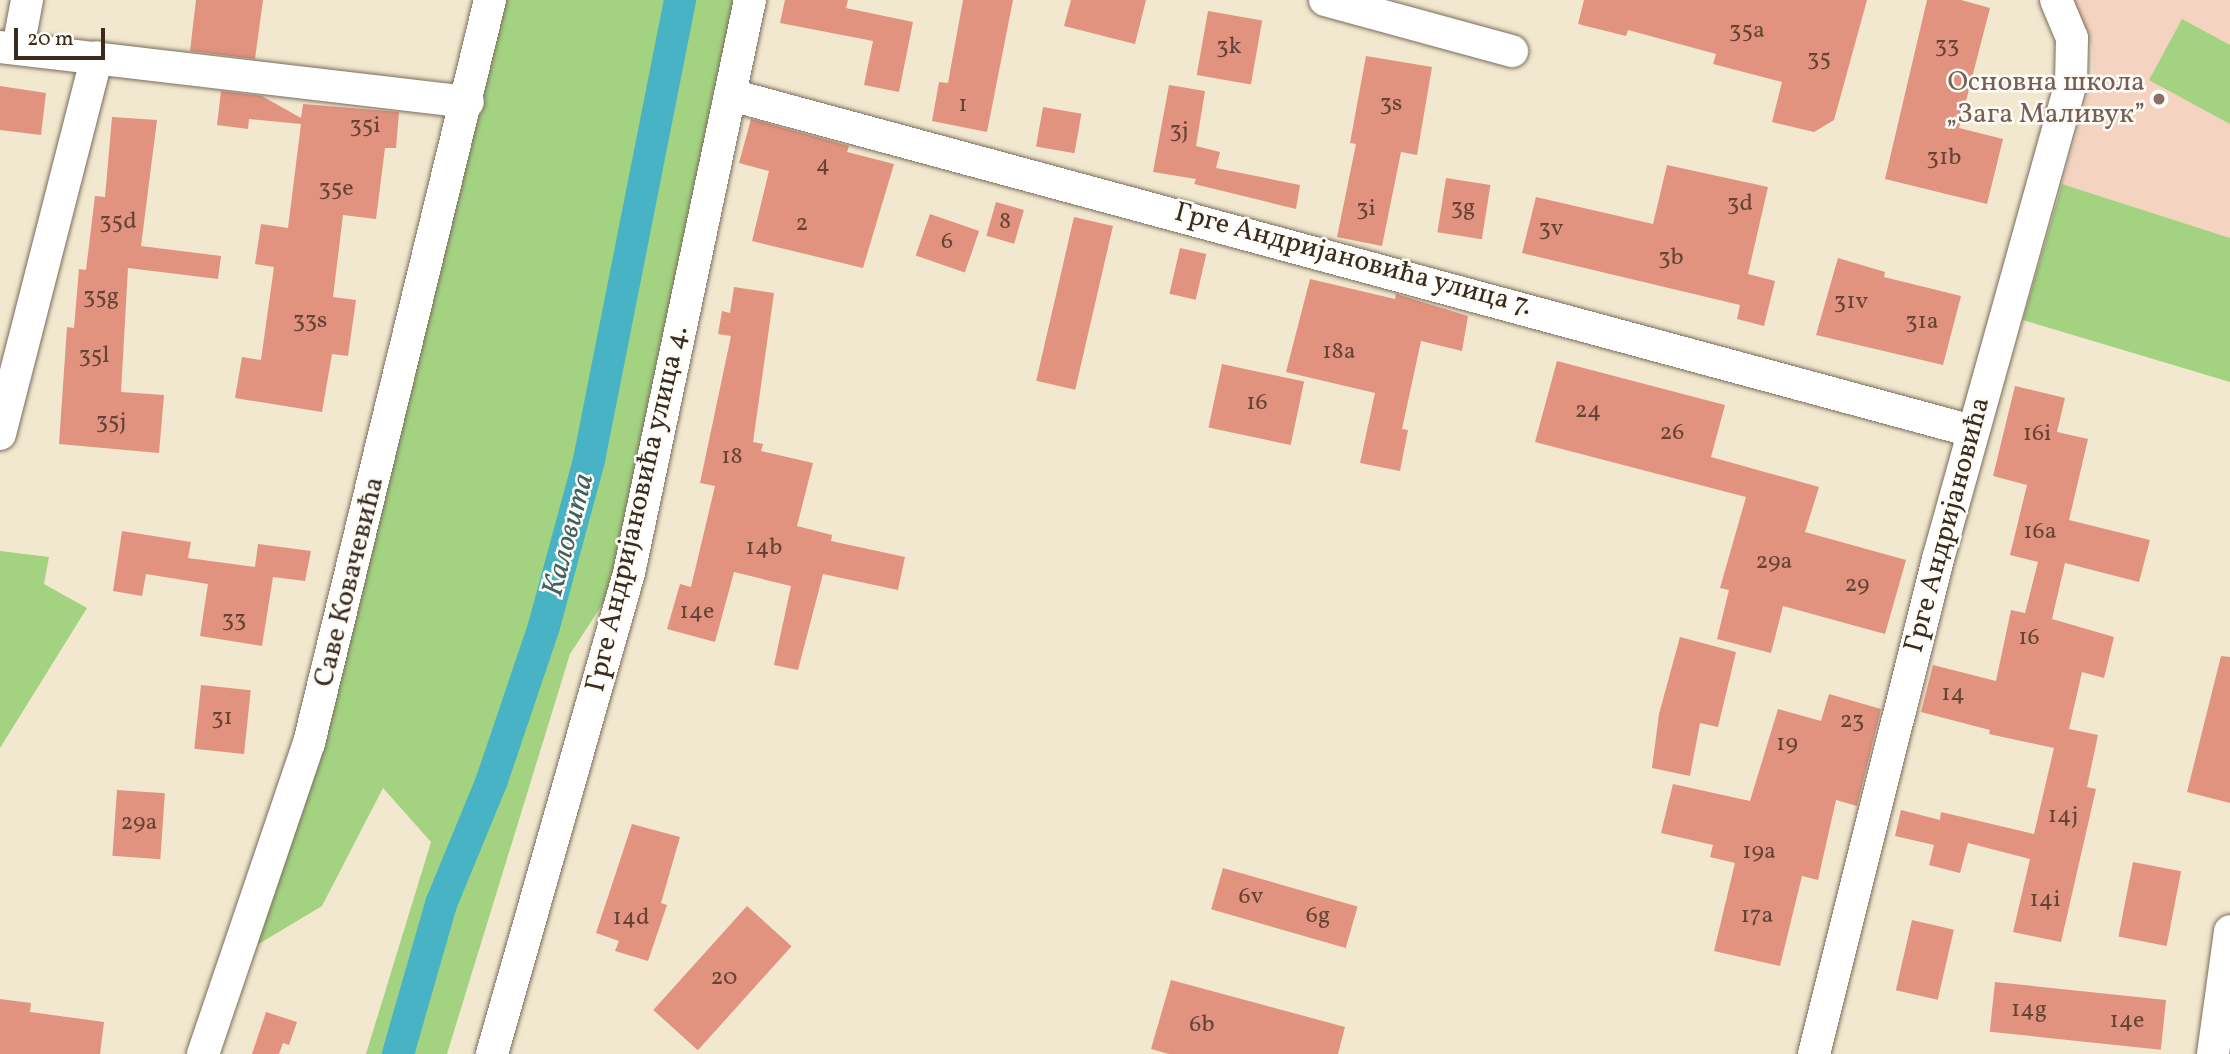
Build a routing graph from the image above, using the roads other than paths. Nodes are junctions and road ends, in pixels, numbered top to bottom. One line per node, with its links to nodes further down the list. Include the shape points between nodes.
1 (27, 0): 6 (street)
2 (490, 0): 10 (street, Саве Ковачевића)
3 (750, 0): 9 (street, Грге Андријановића улица 4.)
4 (1325, 0): 7 (street)
5 (2056, 0): 11 (street, Грге Андријановића, via 2072,38 2071,83)
6 (9, 48): 8 (street)
7 (1511, 51)
8 (97, 57): 10 (street); 12 (street)
9 (731, 94): 11 (street, Грге Андријановића улица 7.); 15 (street, Грге Андријановића улица 4., via 629,573)
10 (468, 102): 14 (street, Саве Ковачевића, via 310,743)
11 (1972, 431): 16 (street, Грге Андријановића)
12 (0, 434)
13 (2230, 932): 17 (street)
14 (203, 1054)
15 (492, 1054)
16 (1814, 1054)
17 (2213, 1054)

